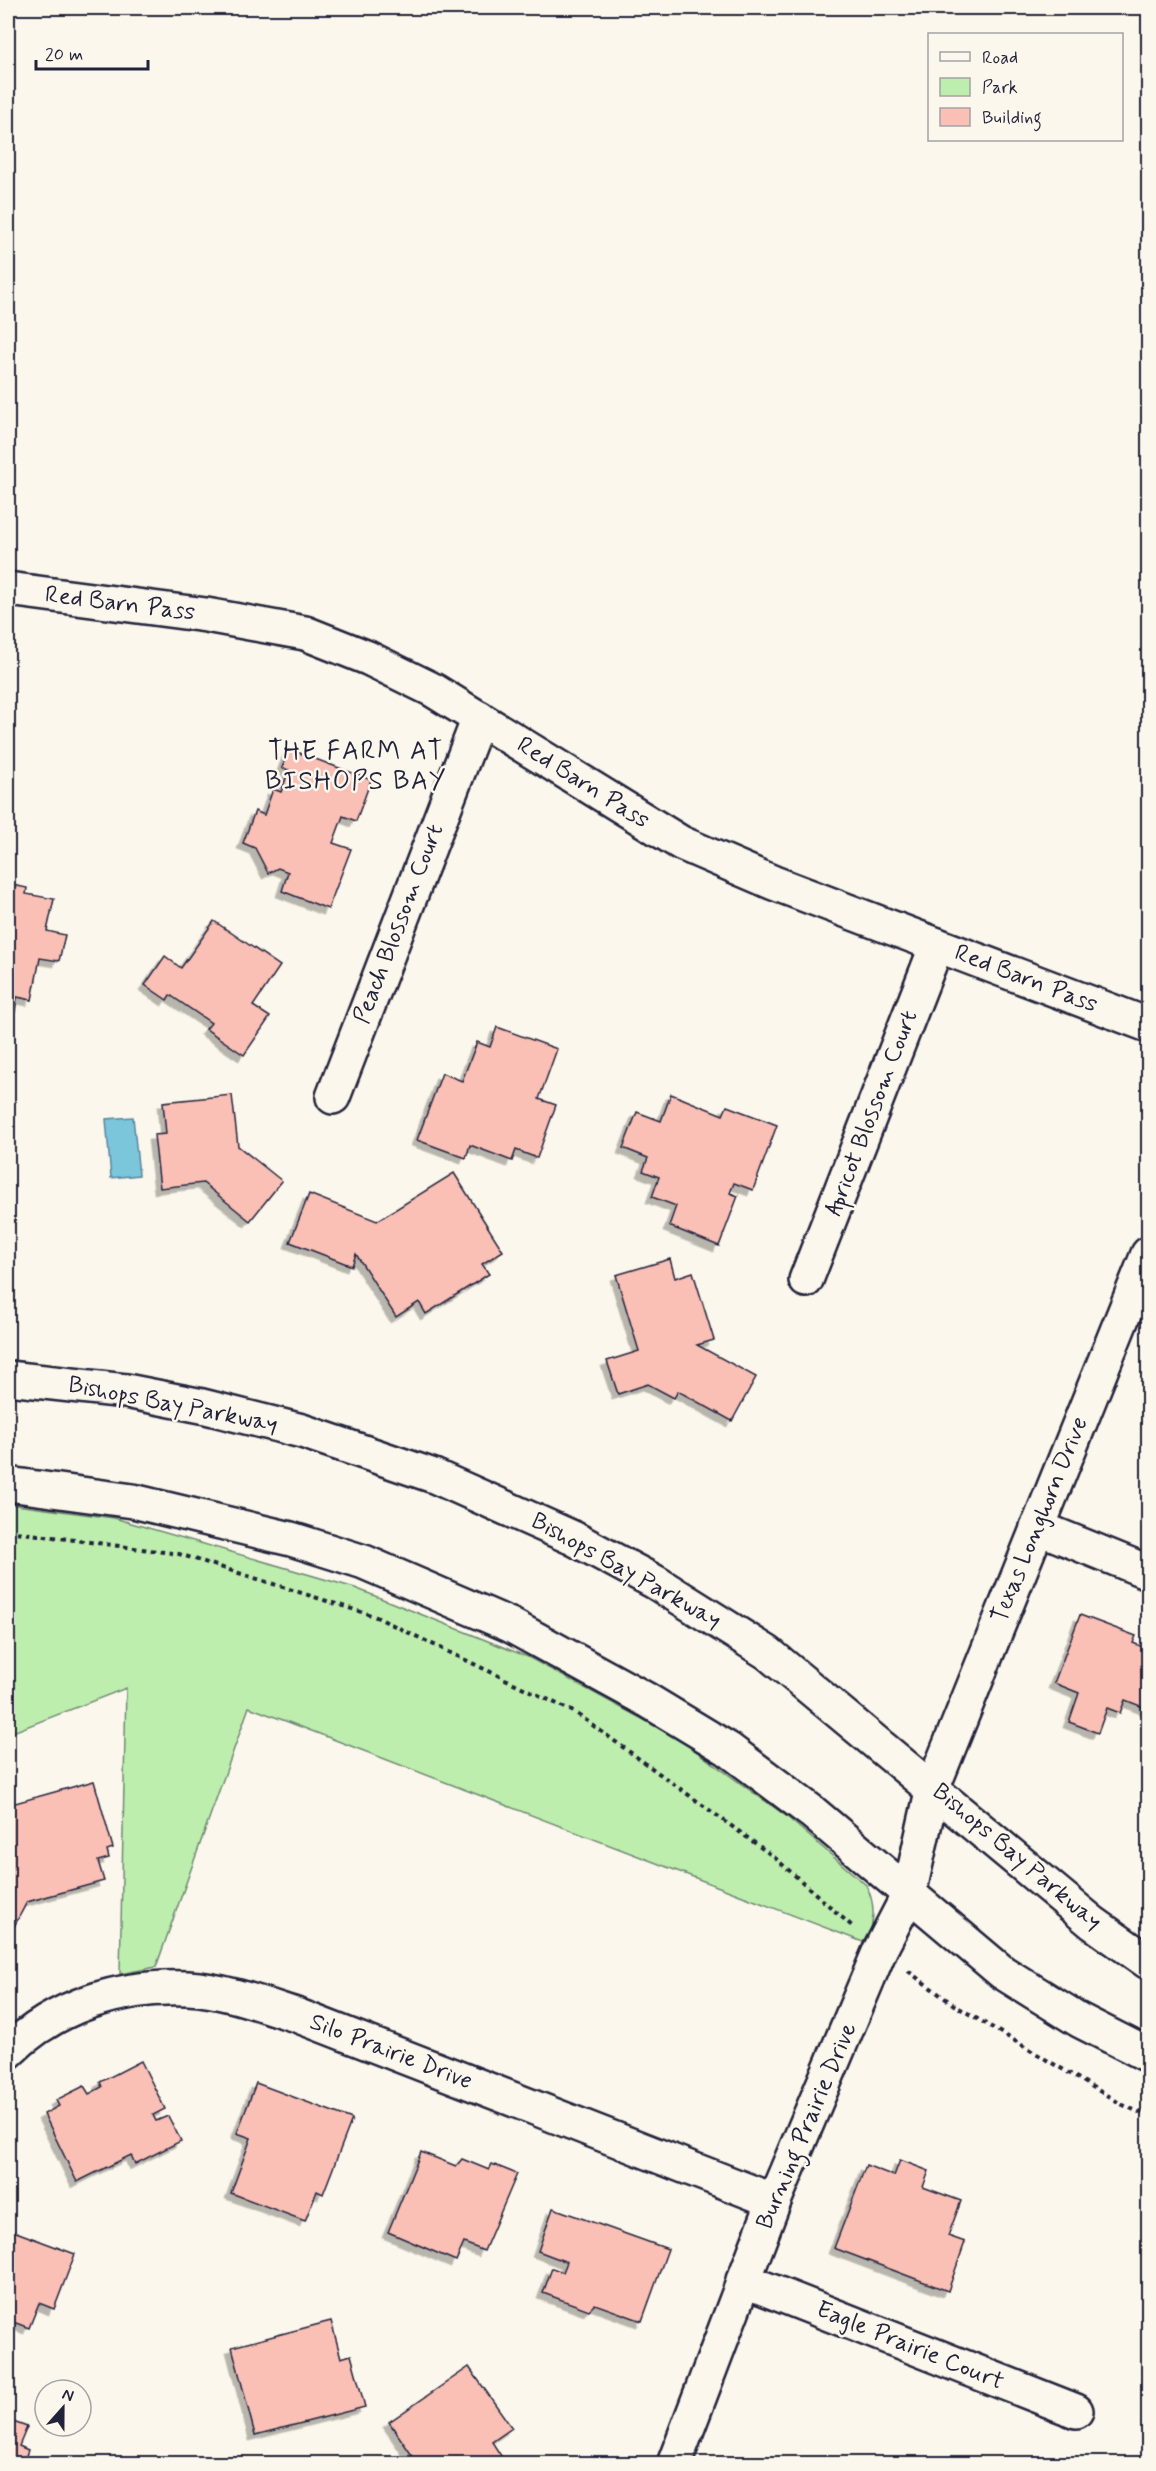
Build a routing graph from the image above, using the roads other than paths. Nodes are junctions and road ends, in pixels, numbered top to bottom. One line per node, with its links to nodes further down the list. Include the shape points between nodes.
1 (8, 589): 2 (street, Red Barn Pass, via 206,615 306,633 378,662)
2 (478, 718): 3 (street, Red Barn Pass, via 681,843); 5 (street, Peach Blossom Court)
3 (937, 945): 4 (street, Red Barn Pass); 7 (street, Apricot Blossom Court)
4 (1149, 1025)
5 (333, 1097)
6 (1149, 1254): 10 (street, Texas Longhorn Drive)
7 (806, 1280)
8 (8, 1378): 12 (street, Bishops Bay Parkway, via 126,1392 264,1421 373,1453 486,1498 613,1559 729,1627 768,1653)
9 (8, 1484): 13 (street, via 133,1501 262,1530 364,1562 500,1620 728,1749 812,1812)
10 (1037, 1527): 11 (street); 12 (street, Texas Longhorn Drive)
11 (1149, 1572)
12 (933, 1787): 13 (street, Burning Prairie Drive); 14 (street, Bishops Bay Parkway, via 1093,1923)
13 (909, 1894): 16 (street, via 1002,1972 1079,2020); 17 (street, Burning Prairie Drive, via 880,1950)
14 (1149, 1962)
15 (8, 2052): 17 (street, Silo Prairie Drive, via 24,2036 77,2004 128,1990 189,1988 299,2016)
16 (1149, 2055)
17 (774, 2201): 18 (street, Burning Prairie Drive)
18 (743, 2280): 19 (street, Eagle Prairie Court); 20 (street, Burning Prairie Drive)
19 (1076, 2411)
20 (674, 2463)

